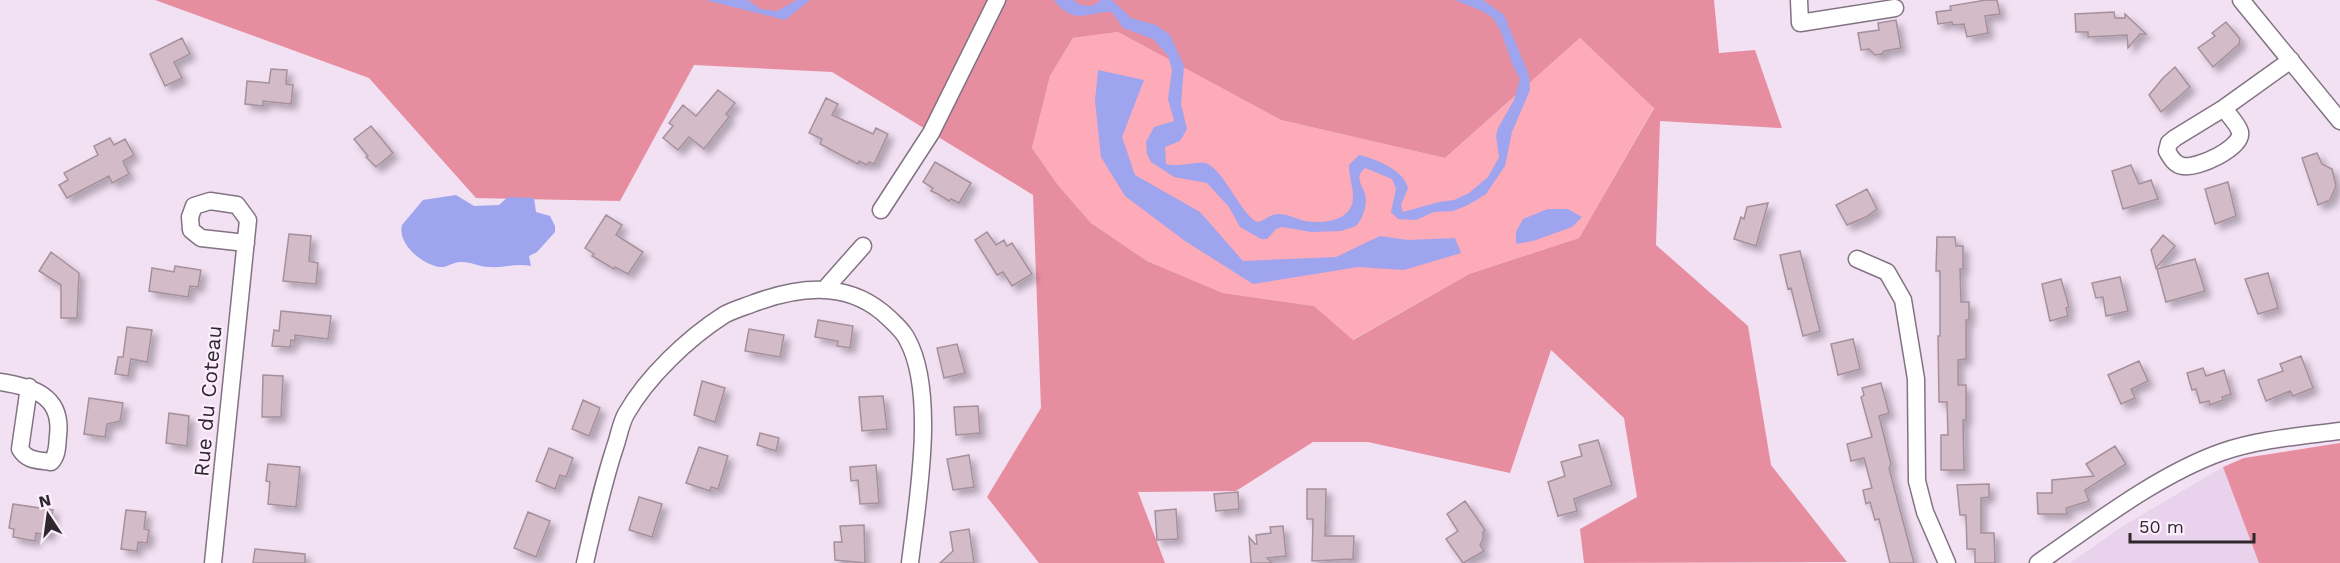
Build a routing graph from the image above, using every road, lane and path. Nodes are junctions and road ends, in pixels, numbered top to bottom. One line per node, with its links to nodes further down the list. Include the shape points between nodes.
1 (997, 0): 8 (street, via 931,133)
2 (1799, 0): 4 (street, via 1800,23)
3 (2241, 0): 5 (street)
4 (1895, 8)
5 (2290, 60): 6 (street); 7 (street)
6 (2224, 108)
7 (2340, 121)
8 (880, 210)
9 (246, 243): 16 (street, Rue du Coteau)
10 (863, 246): 12 (street)
11 (1857, 259): 19 (street, via 1887,272 1903,300 1916,379 1917,481 1925,512)
12 (824, 290): 17 (street, via 770,297 727,314 686,342 652,379 625,415 605,476); 18 (street, via 868,300 906,337 915,357 920,379 922,466)
13 (0, 382): 14 (street)
14 (29, 387)
15 (2340, 431): 20 (street, via 2223,451 2140,495)
16 (213, 563)
17 (585, 563)
18 (910, 563)
19 (1947, 563)
20 (2038, 563)

